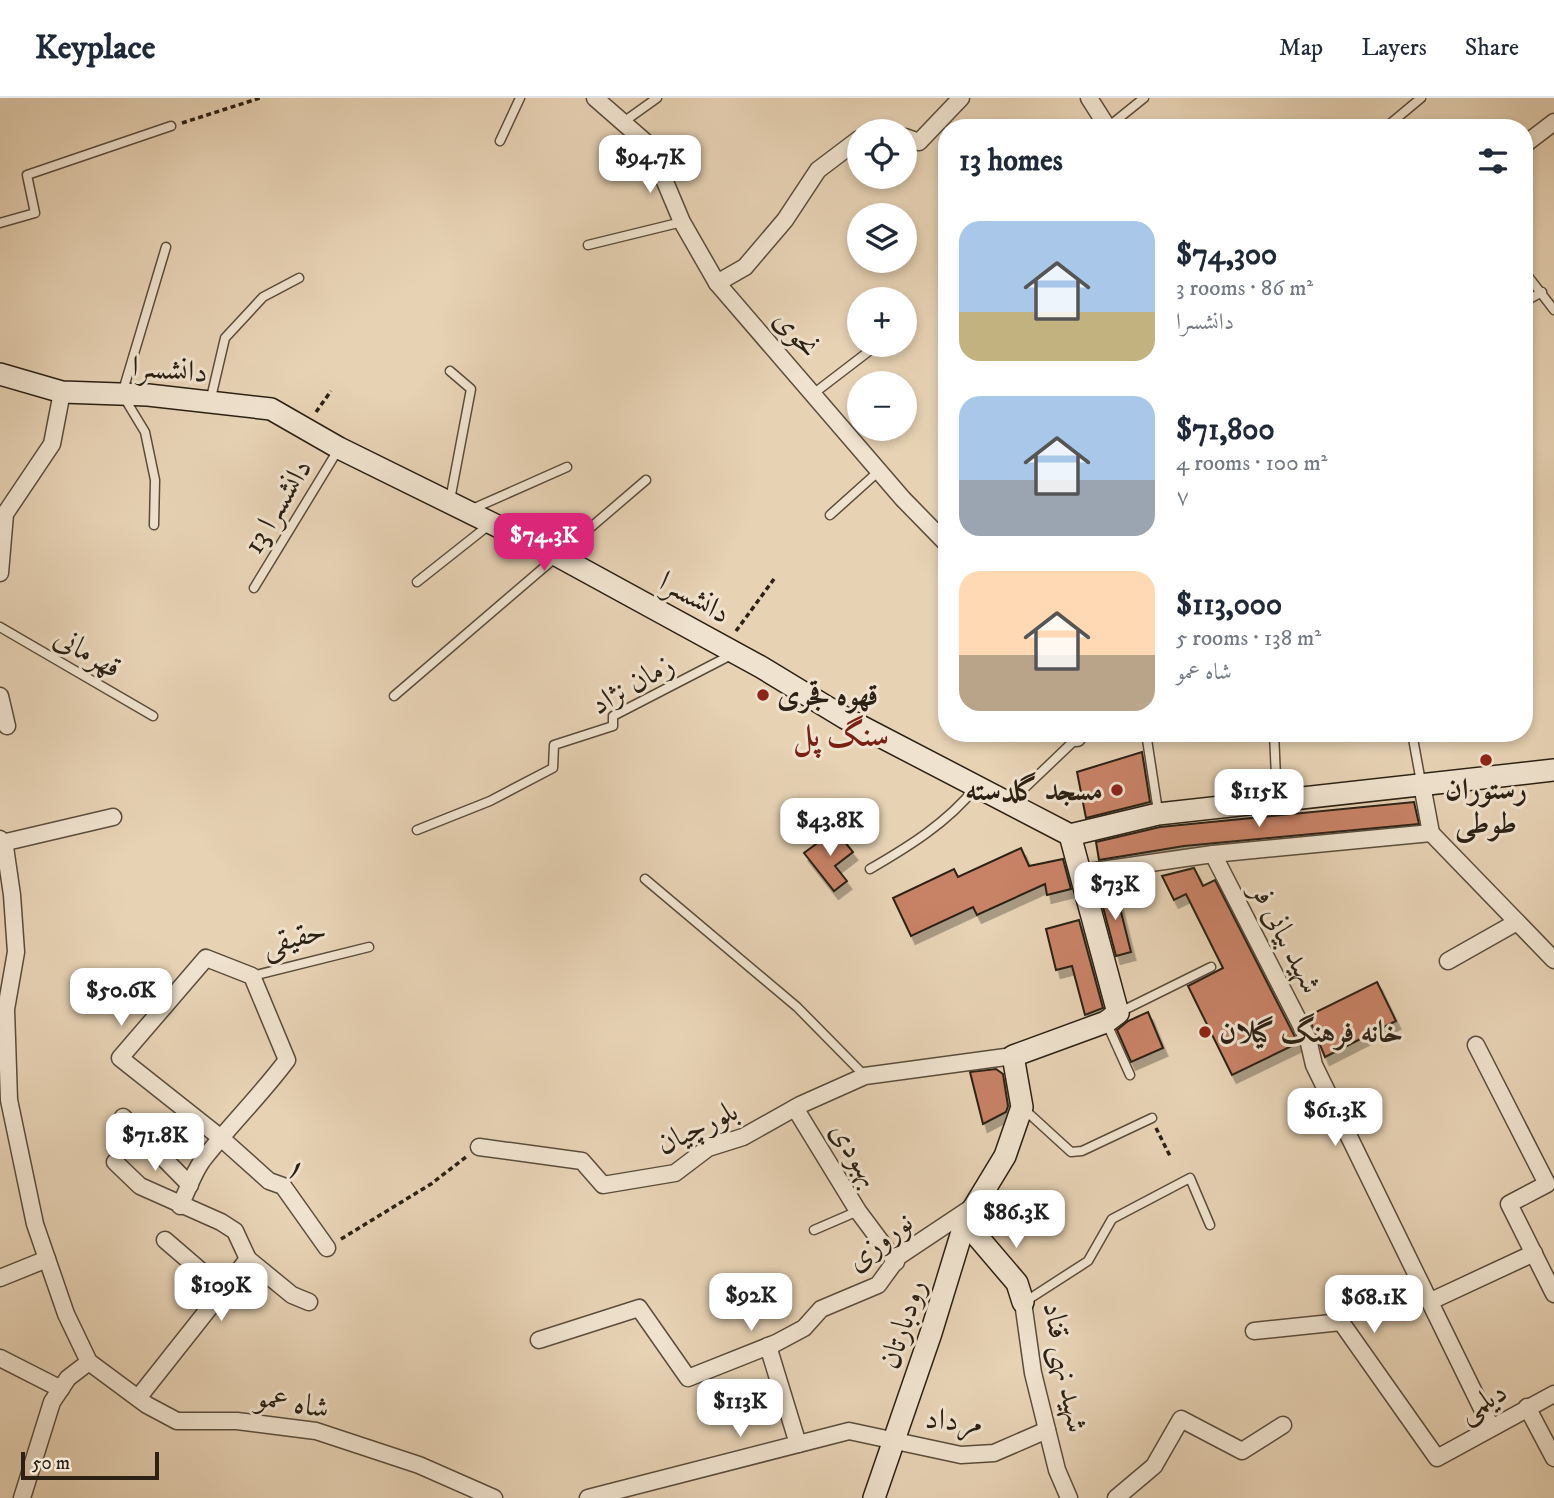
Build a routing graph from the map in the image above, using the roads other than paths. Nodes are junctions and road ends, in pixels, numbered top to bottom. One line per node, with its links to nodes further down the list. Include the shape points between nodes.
1 (520, 98): 17 (lane)
2 (595, 98): 14 (street, نحوی)
3 (657, 98): 14 (lane)
4 (961, 98): 8 (street)
5 (1089, 98): 9 (street)
6 (1144, 98): 10 (lane)
7 (1421, 98): 11 (lane)
8 (941, 119)
9 (1103, 119)
10 (1118, 119)
11 (1396, 119)
12 (938, 122): 18 (street)
13 (1554, 122): 16 (street)
14 (622, 123): 20 (street, نحوی, via 650,146)
15 (172, 127): 21 (lane, via 27,175 35,213)
16 (1533, 138)
17 (500, 141)
18 (917, 141)
19 (847, 148): 26 (street, via 818,170 746,267)
20 (682, 222): 22 (lane); 26 (street, نحوی)
21 (0, 223)
22 (588, 245)
23 (166, 247): 34 (lane)
24 (299, 278): 36 (lane, via 263,297 225,338)
25 (1533, 282): 27 (lane)
26 (717, 284): 35 (street, نحوی)
27 (1542, 292): 28 (lane); 29 (lane)
28 (1533, 297)
29 (1554, 310)
30 (861, 357): 35 (lane)
31 (450, 371): 41 (lane, via 471,389)
32 (0, 374): 33 (street, دانشسرا)
33 (62, 392): 34 (street, دانشسرا); 47 (street, via 52,444 5,514)
34 (122, 394): 36 (street, دانشسرا); 44 (lane, via 145,432 155,480)
35 (813, 394): 39 (street, نحوی)
36 (210, 402): 37 (street, دانشسرا, via 271,409)
37 (339, 447): 41 (street, دانشسرا); 49 (lane, دانشسرا 13)
38 (567, 467): 41 (lane)
39 (879, 471): 42 (lane); 45 (street, نحوی)
40 (646, 480): 46 (lane)
41 (458, 507): 43 (street, دانشسرا)
42 (830, 515)
43 (492, 524): 46 (street, دانشسرا); 48 (lane)
44 (154, 525)
45 (938, 534)
46 (558, 556): 51 (street, دانشسرا); 53 (lane)
47 (0, 573)
48 (417, 582)
49 (254, 588)
50 (0, 627): 54 (lane, قهرمانی)
51 (730, 650): 63 (street, دانشسرا, via 845,718); 67 (lane, زمان نژاد, via 613,716 613,726 554,745 553,768 490,801)
52 (0, 696): 55 (street)
53 (394, 696)
54 (153, 716)
55 (8, 726)
56 (1069, 742): 64 (lane)
57 (1147, 742): 65 (lane)
58 (1274, 742): 61 (lane)
59 (1414, 742): 62 (lane)
60 (1554, 770): 62 (street)
61 (1276, 777)
62 (1422, 785): 65 (street); 68 (street)
63 (976, 786): 64 (street, دانشسرا); 72 (lane, via 914,844)
64 (1009, 803): 69 (street, دانشسرا)
65 (1158, 814): 69 (street)
66 (113, 817): 70 (street)
67 (417, 830)
68 (1431, 833): 71 (street); 75 (street)
69 (1070, 835): 73 (street)
70 (1, 841): 102 (street, via 12,895 16,952 6,1009 9,1100 34,1224)
71 (1213, 854): 73 (street); 108 (street, شهید بیانی فر, via 1308,1039 1314,1065)
72 (870, 869)
73 (1081, 873): 81 (street)
74 (645, 879): 85 (lane, via 797,1007)
75 (1517, 922): 77 (street); 78 (street)
76 (369, 947): 80 (lane, حقیقی)
77 (1554, 960)
78 (1448, 961)
79 (1210, 967): 81 (lane)
80 (252, 976): 90 (street, حقیقی, via 287,1060); 90 (street, ۱, via 206,958 120,1058)
81 (1112, 1017): 83 (street); 84 (lane)
82 (1476, 1045): 101 (street, via 1547,1184 1508,1204)
83 (1013, 1056): 85 (street, بلورچیان); 86 (street, رودبارتان)
84 (1129, 1074)
85 (865, 1076): 87 (street, بلورچیان)
86 (1022, 1107): 89 (lane, via 1071,1152 1083,1152); 96 (street, رودبارتان, via 1005,1156)
87 (795, 1108): 91 (street, بلورچیان, via 743,1137 708,1148 675,1173 603,1185 582,1161); 95 (street, بهبودی)
88 (123, 1117): 93 (street)
89 (1152, 1118)
90 (221, 1138): 93 (street, حقیقی); 100 (street, ۱, via 269,1181 283,1186)
91 (478, 1147)
92 (115, 1162): 94 (street, via 139,1186)
93 (190, 1185): 94 (street, حقیقی)
94 (180, 1206): 103 (street, via 235,1231)
95 (858, 1211): 98 (lane); 104 (street, بهبودی)
96 (969, 1214): 104 (street, نوروزی); 110 (street, شهید نهی قناد, via 1017,1283); 123 (street, رودبارتان)
97 (1210, 1226): 110 (lane, via 1190,1178 1112,1219 1088,1261)
98 (814, 1230)
99 (165, 1240): 106 (street)
100 (327, 1248)
101 (1534, 1254): 107 (street); 108 (street)
102 (47, 1259): 105 (street); 115 (street)
103 (248, 1259): 106 (street); 109 (street, via 292,1295)
104 (896, 1262): 113 (street, نوروزی, via 878,1285 821,1309 804,1328)
105 (0, 1278)
106 (223, 1290): 118 (street)
107 (1554, 1294)
108 (1431, 1301): 121 (street, شهید بیانی فر)
109 (309, 1302)
110 (1023, 1302): 122 (street, شهید نهی قناد)
111 (1254, 1331): 121 (street, دیلمی, via 1341,1322 1437,1458)
112 (539, 1340): 113 (street, نوروزی, via 639,1308 688,1377)
113 (768, 1346): 124 (street)
114 (0, 1358): 116 (street)
115 (89, 1363): 116 (street); 118 (street, شاه عمو)
116 (61, 1389): 126 (street, via 52,1402)
117 (1554, 1394): 119 (street, دیلمی)
118 (138, 1398): 127 (street, شاه عمو, via 177,1422 237,1421 316,1431 419,1465)
119 (1527, 1407): 121 (street, دیلمی); 125 (street)
120 (1283, 1425): 131 (street, via 1242,1451 1181,1419 1154,1466)
121 (1491, 1427)
122 (1047, 1430): 123 (street, مرداد, via 994,1452 961,1455); 130 (street, شهید نهی قناد)
123 (894, 1442): 124 (street, via 849,1432); 129 (street, رودبارتان)
124 (798, 1444): 128 (street)
125 (1554, 1458)
126 (22, 1498)
127 (495, 1498)
128 (588, 1498)
129 (874, 1498)
130 (1069, 1498)
131 (1116, 1498)

